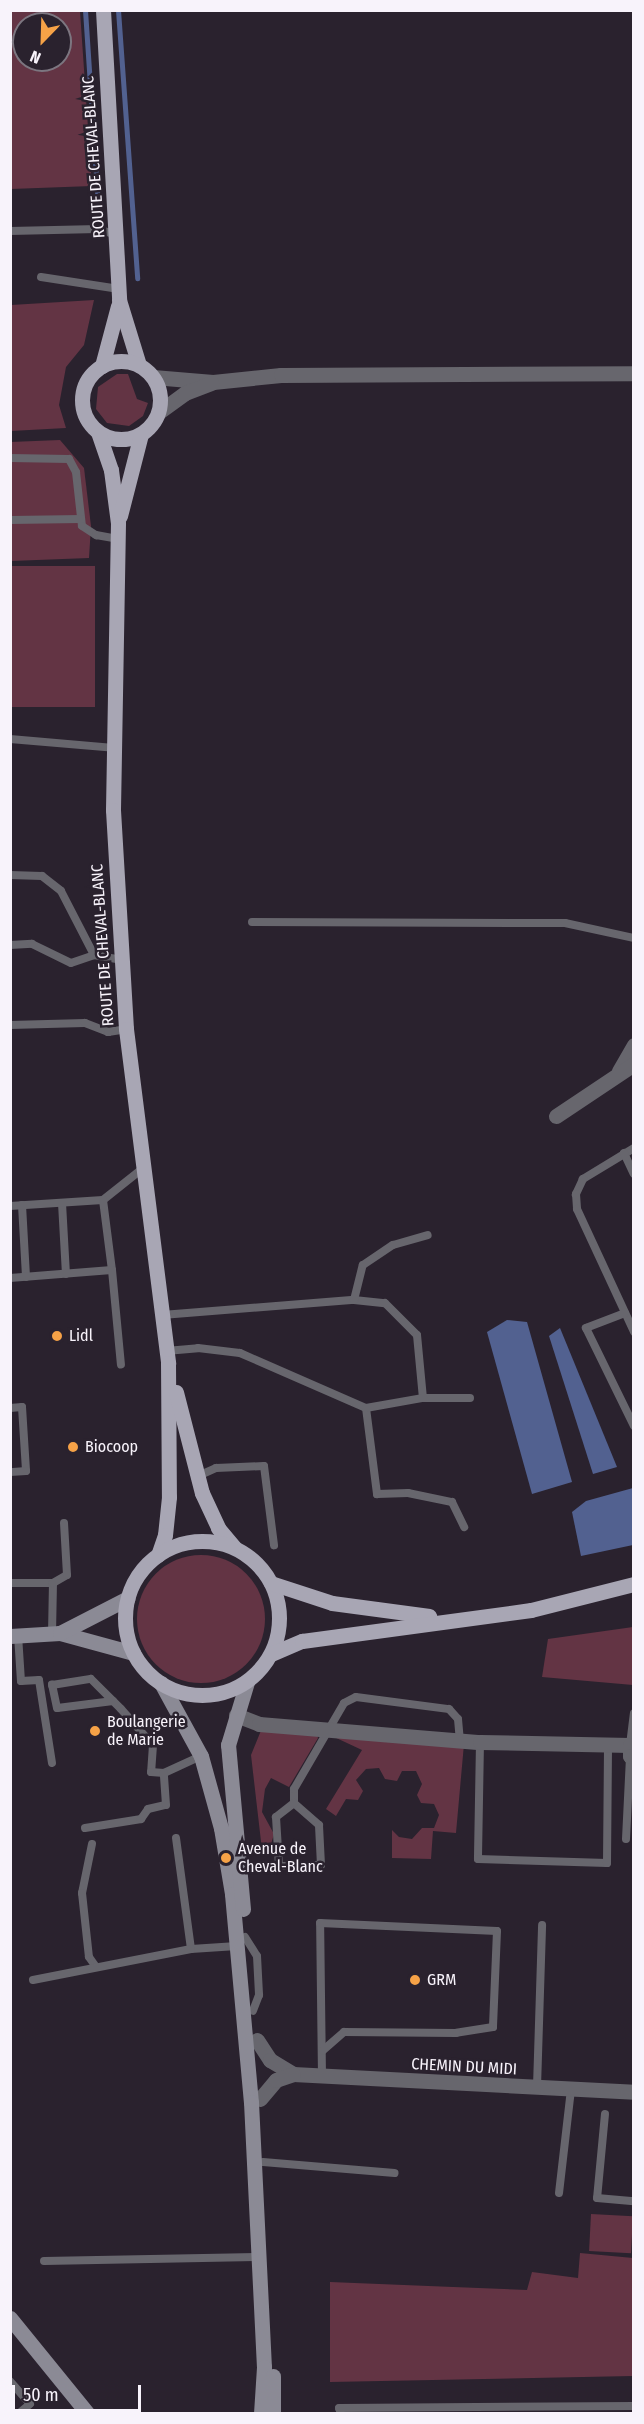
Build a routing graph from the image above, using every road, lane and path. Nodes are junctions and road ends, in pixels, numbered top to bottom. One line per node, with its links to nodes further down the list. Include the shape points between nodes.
1 (103, 10): 3 (main road, ROUTE DE CHEVAL-BLANC)
2 (10, 231): 3 (lane, via 98,229)
3 (117, 235): 5 (main road, ROUTE DE CHEVAL-BLANC)
4 (40, 277): 5 (lane)
5 (119, 295): 6 (main road, ROUTE DE CHEVAL-BLANC); 7 (main road, ROUTE DE CHEVAL-BLANC)
6 (139, 365): 7 (main road, via 121,361); 9 (main road)
7 (102, 366): 12 (main road, via 88,379 82,398 86,417)
8 (633, 373): 10 (street, via 281,375)
9 (153, 377): 10 (street); 11 (main road, via 160,394)
10 (213, 382): 11 (street, via 185,393)
11 (159, 412): 13 (main road)
12 (98, 432): 13 (main road, via 119,440); 17 (main road, ROUTE DE CHEVAL-BLANC, via 111,470)
13 (141, 434): 17 (main road, ROUTE DE CHEVAL-BLANC)
14 (10, 458): 15 (lane, via 69,459 76,472)
15 (81, 519): 16 (lane); 18 (lane, via 82,526 96,535)
16 (10, 520)
17 (118, 523): 18 (main road, ROUTE DE CHEVAL-BLANC)
18 (118, 539): 20 (main road, ROUTE DE CHEVAL-BLANC)
19 (10, 739): 20 (lane)
20 (114, 748): 26 (main road, ROUTE DE CHEVAL-BLANC, via 113,810)
21 (10, 875): 25 (lane, via 42,876 61,891)
22 (252, 922): 23 (lane, via 565,923)
23 (633, 938)
24 (10, 945): 25 (lane, via 32,944 71,963)
25 (94, 954): 26 (lane)
26 (121, 960): 28 (main road, ROUTE DE CHEVAL-BLANC)
27 (10, 1025): 28 (lane, via 85,1023 108,1032)
28 (126, 1029): 35 (main road, ROUTE DE CHEVAL-BLANC)
29 (633, 1045): 31 (street)
30 (633, 1064): 31 (street)
31 (618, 1072): 32 (street)
32 (556, 1116)
33 (633, 1148): 34 (lane)
34 (624, 1153): 36 (lane); 47 (lane, via 583,1179 576,1194 577,1209)
35 (144, 1168): 37 (lane); 48 (main road, ROUTE DE CHEVAL-BLANC)
36 (633, 1174)
37 (103, 1200): 38 (lane); 42 (lane)
38 (62, 1203): 39 (lane); 43 (lane)
39 (22, 1205): 40 (lane); 44 (lane)
40 (10, 1206)
41 (428, 1235): 46 (lane, via 393,1245 363,1265)
42 (112, 1270): 43 (lane); 51 (lane)
43 (66, 1274): 44 (lane)
44 (26, 1277): 45 (lane)
45 (10, 1278)
46 (354, 1300): 48 (lane); 52 (lane, via 385,1303 417,1335)
47 (625, 1313): 49 (lane); 56 (lane, via 586,1328)
48 (162, 1315): 50 (main road, ROUTE DE CHEVAL-BLANC)
49 (633, 1332)
50 (167, 1357): 55 (lane, via 198,1348 240,1353); 58 (main road); 63 (main road, via 170,1497)
51 (121, 1365)
52 (423, 1398): 53 (lane); 55 (lane)
53 (470, 1398)
54 (10, 1408): 57 (lane, via 22,1407 26,1471)
55 (366, 1408): 60 (lane, via 377,1494 408,1493 452,1502)
56 (633, 1426)
57 (10, 1472)
58 (198, 1476): 61 (lane, via 216,1468 264,1466); 62 (main road, via 218,1528)
59 (64, 1523): 65 (lane, via 67,1575)
60 (464, 1527)
61 (274, 1545)
62 (234, 1548): 63 (main road, via 195,1541); 66 (main road, via 261,1568)
63 (158, 1555): 68 (main road, via 144,1567)
64 (10, 1583): 65 (lane)
65 (53, 1583): 70 (lane)
66 (271, 1583): 69 (main road, via 332,1603); 73 (main road, via 280,1626)
67 (633, 1584): 69 (main road, via 531,1610)
68 (128, 1598): 70 (main road); 72 (main road, via 127,1635)
69 (450, 1618): 73 (main road, via 302,1641)
70 (56, 1634): 71 (main road); 72 (main road)
71 (14, 1636): 85 (lane, via 21,1681 39,1680)
72 (133, 1653): 75 (main road)
73 (271, 1654): 74 (main road)
74 (247, 1682): 75 (main road, via 213,1695 195,1695); 78 (main road)
75 (161, 1683): 84 (main road)
76 (113, 1701): 76 (lane, via 91,1679 52,1685 57,1708); 86 (lane, via 153,1745 151,1772)
77 (633, 1713): 83 (lane)
78 (236, 1715): 79 (street, via 259,1724); 93 (main road, via 228,1745)
79 (332, 1729): 80 (street); 80 (lane, via 344,1703 357,1697 449,1709 458,1719); 87 (lane, via 294,1789)
80 (460, 1740): 81 (street)
81 (480, 1742): 82 (street); 82 (lane, via 478,1859 607,1863)
82 (608, 1745): 83 (street)
83 (631, 1752): 90 (lane)
84 (201, 1756): 86 (lane); 95 (main road, via 221,1828)
85 (52, 1763)
86 (164, 1773): 88 (lane, via 166,1805 148,1809 141,1820)
87 (294, 1803): 92 (lane, via 276,1817); 92 (lane, via 320,1825 321,1865)
88 (85, 1828)
89 (176, 1838): 96 (lane)
90 (626, 1839)
91 (93, 1844): 97 (lane, via 82,1893 89,1958)
92 (279, 1866): 93 (lane)
93 (240, 1867): 95 (main road)
94 (542, 1925): 103 (lane)
95 (241, 1941): 96 (lane); 99 (main road); 112 (main road)
96 (191, 1948): 97 (lane)
97 (96, 1967): 98 (lane)
98 (33, 1980)
99 (257, 2040): 101 (street, CHEMIN DU MIDI, via 270,2060); 106 (main road)
100 (323, 2050): 100 (lane, via 320,1923 497,1931 493,2027 456,2033 344,2032); 102 (lane)
101 (293, 2074): 102 (street, CHEMIN DU MIDI); 106 (street, via 276,2080)
102 (322, 2077): 103 (street, CHEMIN DU MIDI)
103 (537, 2089): 104 (street, CHEMIN DU MIDI)
104 (571, 2090): 105 (street, CHEMIN DU MIDI); 110 (lane)
105 (633, 2092)
106 (260, 2099): 108 (main road)
107 (605, 2114): 111 (lane, via 597,2198)
108 (263, 2162): 109 (lane); 120 (main road)
109 (395, 2173)
110 (559, 2193)
111 (633, 2200)
112 (259, 2257): 113 (lane); 119 (main road, via 264,2367)
113 (44, 2261)
114 (10, 2318): 118 (main road)
115 (10, 2381): 117 (lane, via 30,2404)
116 (633, 2406): 121 (lane, via 339,2408)
117 (18, 2414)
118 (88, 2414)
119 (261, 2414)
120 (273, 2414)
121 (341, 2414)

